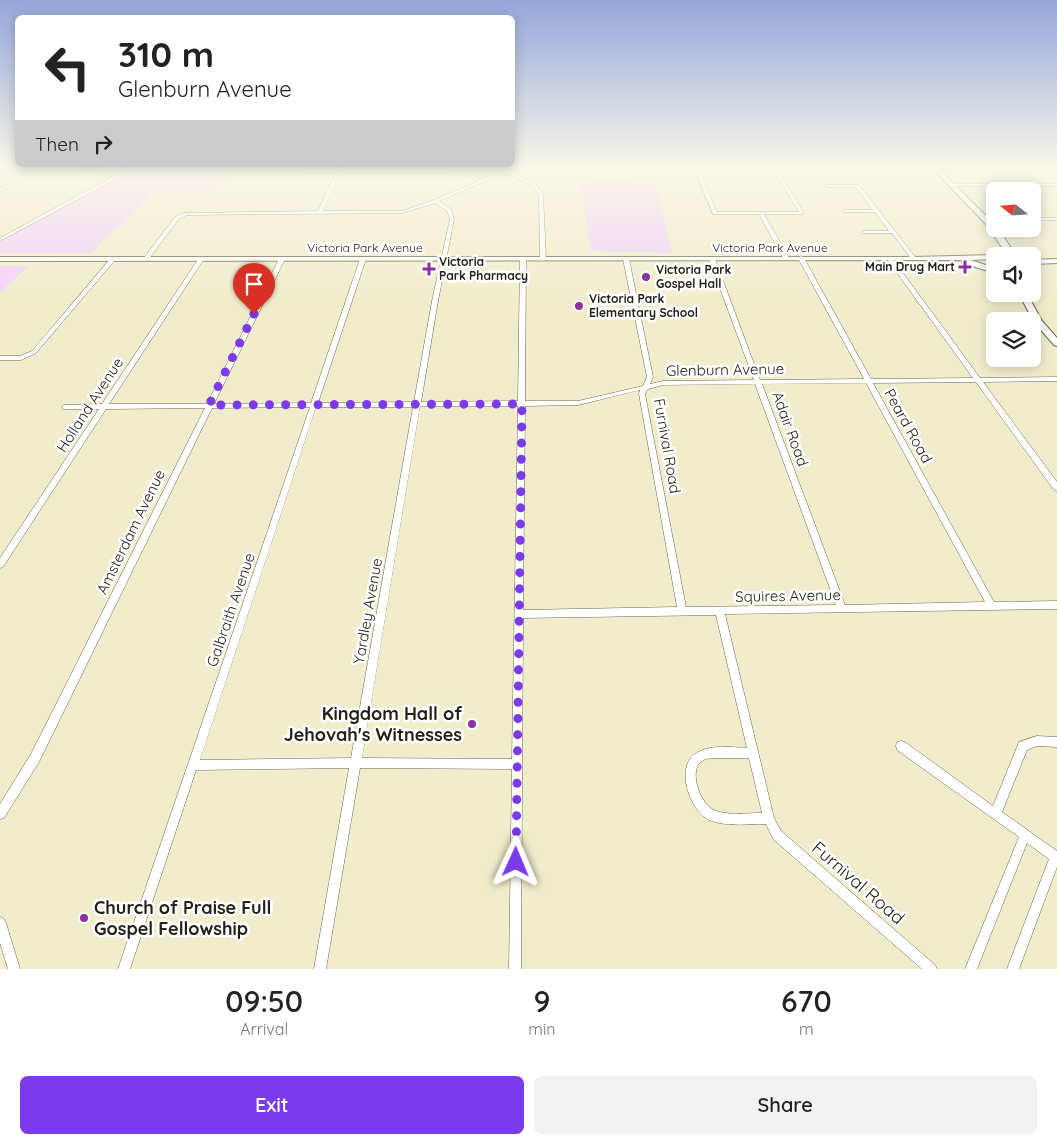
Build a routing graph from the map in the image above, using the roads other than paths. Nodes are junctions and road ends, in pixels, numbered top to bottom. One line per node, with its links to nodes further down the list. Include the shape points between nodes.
1 (49, 213): 11 (street)
2 (291, 213): 18 (street, via 186,214 178,218)
3 (451, 213): 22 (street, Yardley Avenue)
4 (542, 213): 24 (street)
5 (761, 213): 13 (street)
6 (878, 213): 10 (street)
7 (1041, 219): 8 (street)
8 (1057, 219)
9 (864, 232): 10 (street)
10 (893, 232): 28 (street)
11 (0, 240)
12 (986, 257): 29 (main road, Victoria Park Avenue)
13 (786, 258): 14 (main road, Victoria Park Avenue); 26 (main road, Victoria Park Avenue)
14 (801, 258): 27 (main road, Victoria Park Avenue); 40 (street, Peard Road)
15 (1041, 258): 30 (main road)
16 (0, 259): 17 (main road, Victoria Park Avenue)
17 (113, 259): 18 (main road, Victoria Park Avenue); 37 (street, via 38,349 24,357)
18 (146, 259): 19 (main road, Victoria Park Avenue)
19 (201, 259): 20 (main road, Victoria Park Avenue); 48 (street, Holland Avenue)
20 (282, 259): 21 (main road, Victoria Park Avenue); 46 (street, Amsterdam Avenue)
21 (363, 259): 22 (main road, Victoria Park Avenue); 43 (street, Galbraith Avenue)
22 (444, 259): 23 (main road, Victoria Park Avenue); 44 (street, Yardley Avenue)
23 (523, 259): 24 (main road, Victoria Park Avenue); 45 (street)
24 (543, 259): 25 (main road, Victoria Park Avenue)
25 (626, 259): 26 (main road, Victoria Park Avenue); 42 (street, Furnival Road, via 650,377)
26 (712, 259): 41 (street, Adair Road)
27 (890, 259): 28 (main road, Victoria Park Avenue); 38 (street)
28 (914, 259): 29 (main road, Victoria Park Avenue)
29 (940, 259): 31 (main road, Victoria Park Avenue)
30 (1057, 260): 33 (main road)
31 (963, 261): 32 (main road, Victoria Park Avenue); 34 (main road)
32 (986, 261)
33 (1041, 261)
34 (986, 268)
35 (1027, 302): 36 (main road, via 1038,322)
36 (1057, 343)
37 (0, 358)
38 (978, 379): 39 (street, Glenburn Avenue); 40 (street, Glenburn Avenue); 49 (street)
39 (1057, 379)
40 (868, 380): 41 (street, Glenburn Avenue); 52 (street, Peard Road)
41 (758, 382): 42 (street, Glenburn Avenue); 53 (street, Adair Road)
42 (645, 386): 45 (street, Glenburn Avenue, via 583,403); 54 (street, Furnival Road, via 642,394)
43 (314, 404): 44 (street, Glenburn Avenue); 46 (street, Glenburn Avenue); 62 (street, Galbraith Avenue)
44 (417, 404): 45 (street, Glenburn Avenue); 60 (street, Yardley Avenue)
45 (522, 404): 56 (street)
46 (209, 405): 48 (street, Glenburn Avenue); 64 (street, Amsterdam Avenue, via 35,758)
47 (65, 407): 48 (street, Glenburn Avenue)
48 (105, 407): 50 (street, Holland Avenue)
49 (1057, 488)
50 (0, 565)
51 (1057, 605): 52 (street, Squires Avenue)
52 (992, 606): 53 (street, Squires Avenue)
53 (842, 608): 55 (street, Squires Avenue)
54 (682, 611): 55 (street, Squires Avenue); 56 (street, Squires Avenue)
55 (720, 611): 59 (street, Furnival Road)
56 (519, 614): 61 (street)
57 (1057, 742): 63 (street, via 1037,741 1023,746)
58 (901, 746): 63 (street)
59 (753, 752): 65 (street, Furnival Road); 65 (street, via 707,754 697,758 691,768 692,786 696,801 704,812 714,816)
60 (356, 763): 61 (street); 62 (street); 71 (street, Yardley Avenue)
61 (517, 764): 72 (street)
62 (193, 765): 70 (street, Galbraith Avenue)
63 (996, 813): 66 (street)
64 (0, 814)
65 (769, 818): 73 (street, Furnival Road, via 777,835 794,851)
66 (1025, 835): 67 (street); 74 (street)
67 (1056, 858): 75 (street)
68 (0, 923): 69 (street)
69 (14, 969)
70 (124, 969)
71 (320, 969)
72 (515, 969)
73 (931, 969)
74 (971, 969)
75 (1013, 969)

